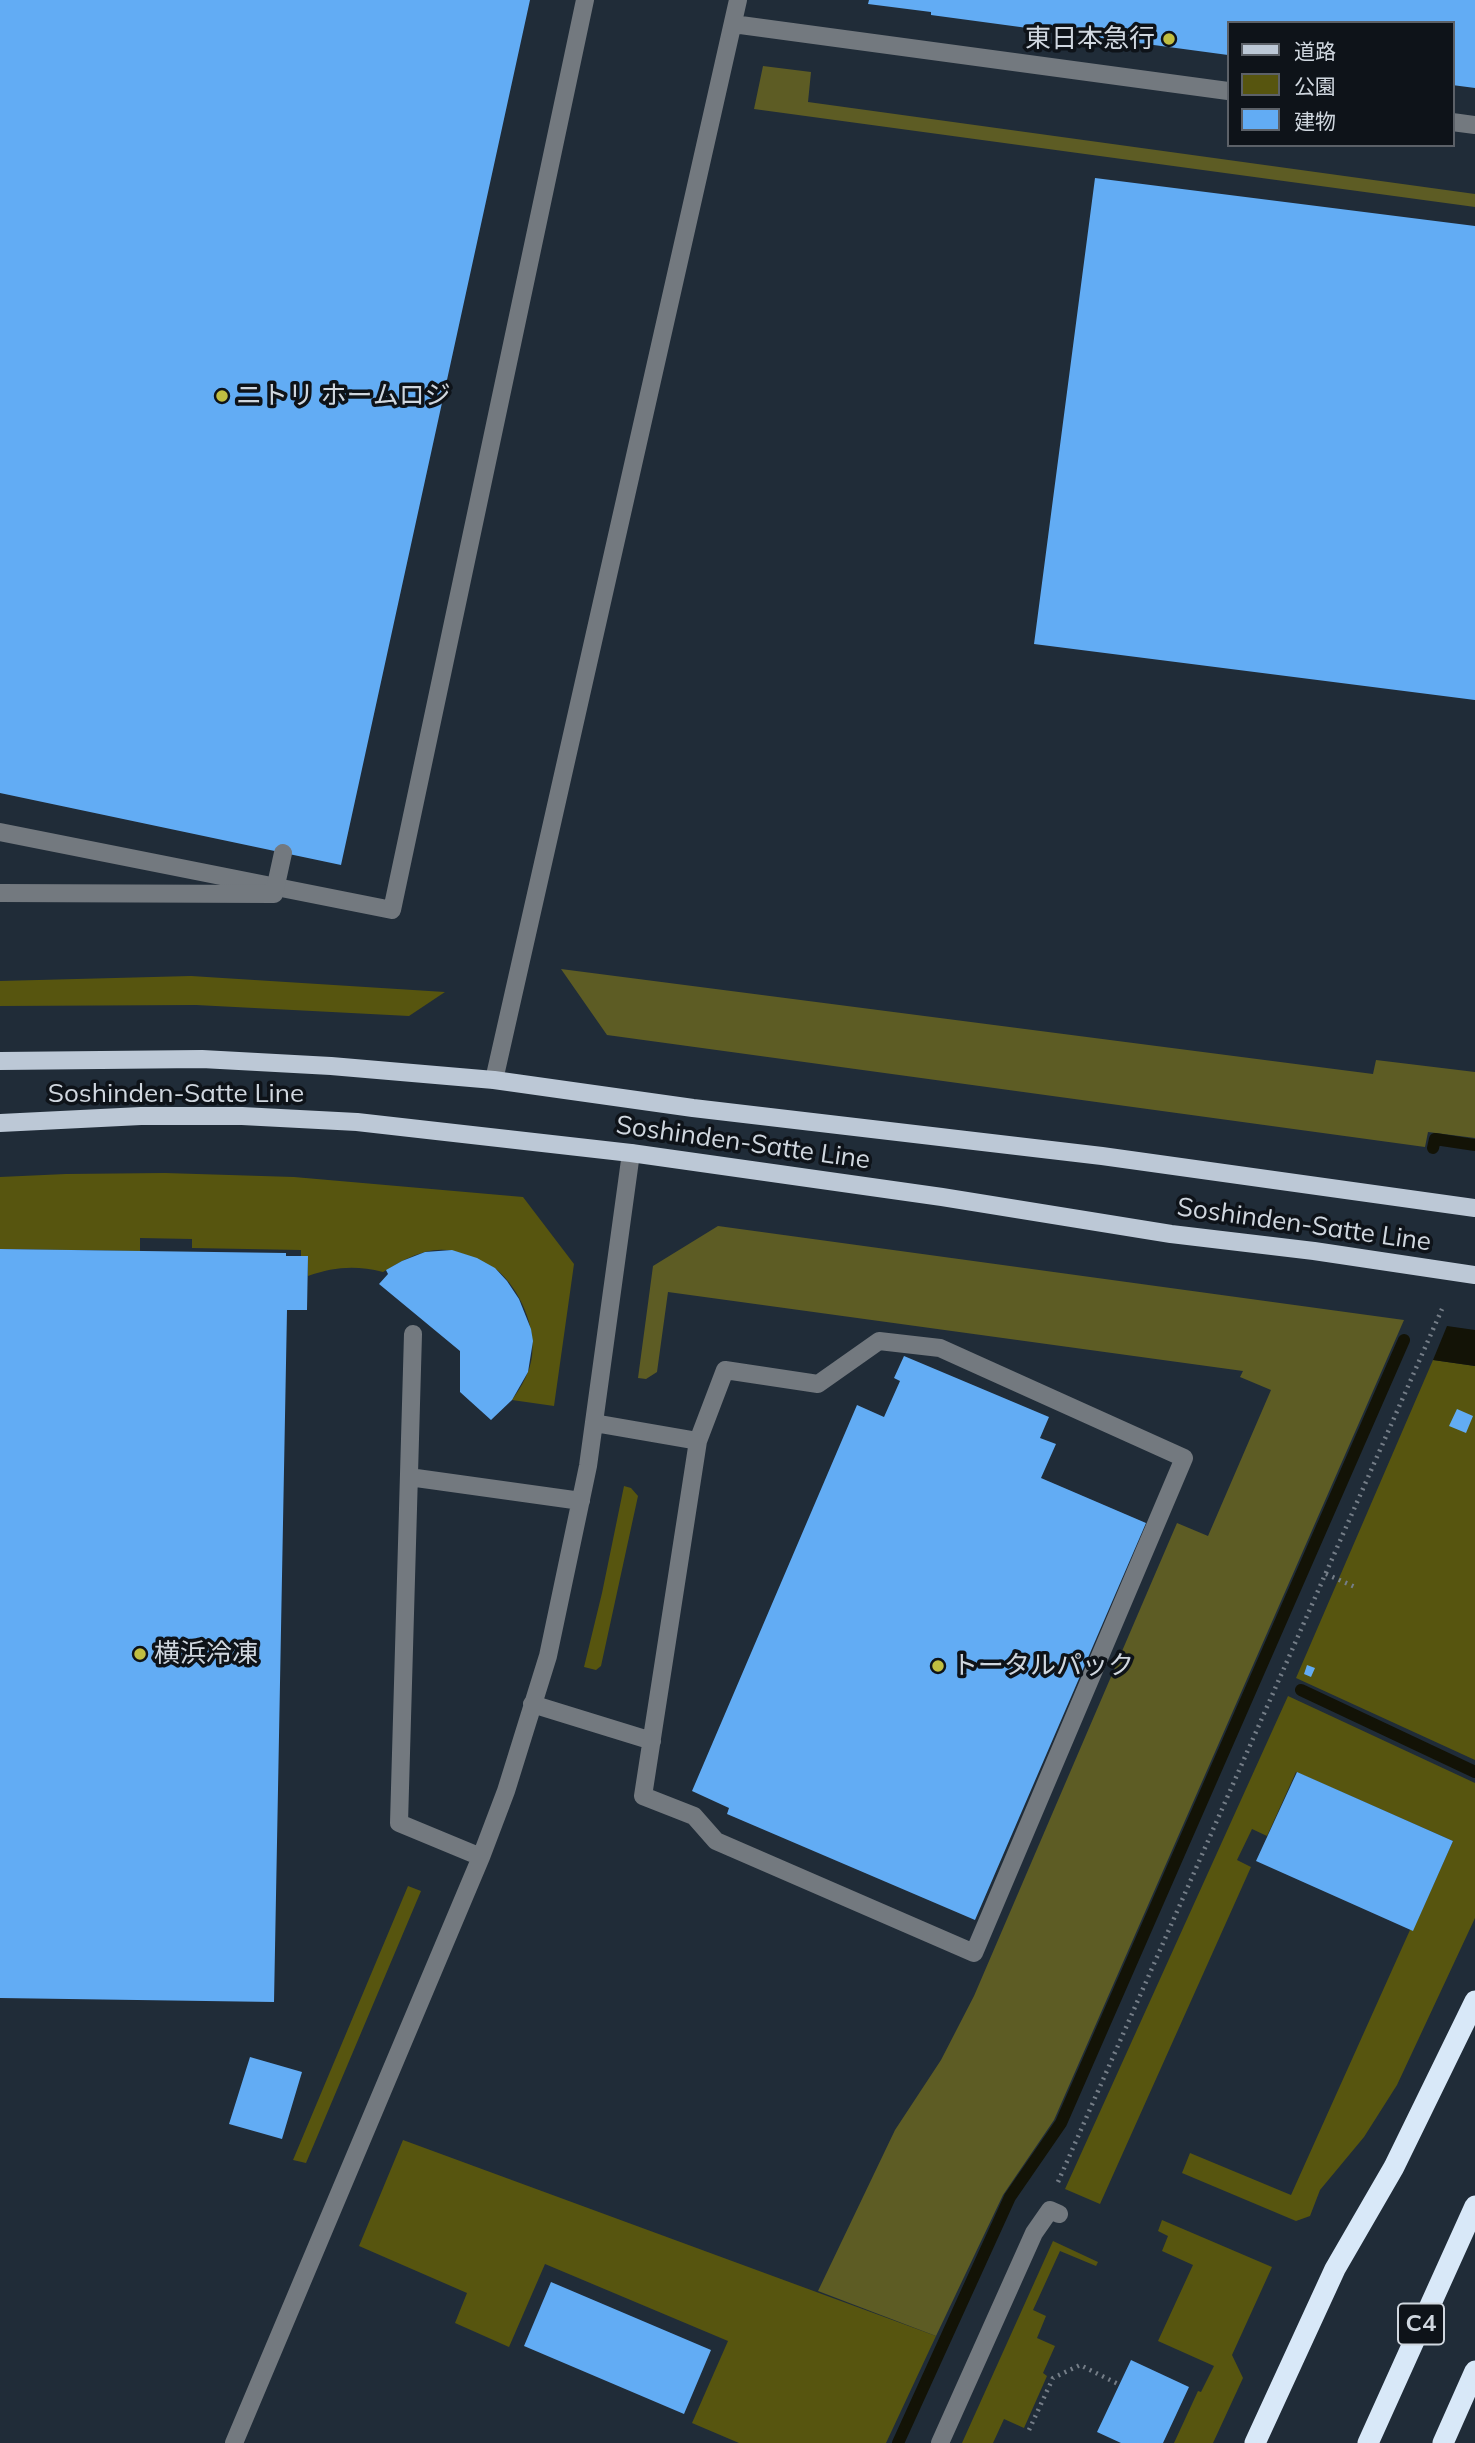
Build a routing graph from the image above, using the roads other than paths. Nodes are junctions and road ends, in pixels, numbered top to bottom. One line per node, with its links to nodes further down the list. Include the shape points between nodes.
1 (584, 0): 7 (street, via 392,910)
2 (738, 0): 3 (street)
3 (733, 24): 4 (street); 11 (street)
4 (1226, 91)
5 (1454, 122): 6 (street)
6 (1475, 125)
7 (0, 832)
8 (283, 853): 9 (street, bridge, via 274,894)
9 (0, 893)
10 (0, 1060): 11 (main road, Soshinden-Satte Line, via 202,1059)
11 (495, 1080): 14 (main road, Soshinden-Satte Line)
12 (0, 1123): 13 (main road, Soshinden-Satte Line, via 254,1116 357,1122)
13 (631, 1153): 15 (main road, Soshinden-Satte Line); 17 (street)
14 (1475, 1208)
15 (1475, 1275)
16 (412, 1334): 19 (street)
17 (594, 1423): 18 (street); 20 (street)
18 (698, 1441): 22 (street); 22 (street, via 725,1370 818,1384 879,1341 940,1349 1184,1458 974,1953 716,1841 694,1816 643,1796)
19 (409, 1477): 20 (street); 23 (street, via 399,1823)
20 (581, 1501): 21 (street, via 548,1656)
21 (532, 1704): 22 (street); 23 (street)
22 (652, 1741)
23 (481, 1857): 28 (street)
24 (1475, 2001): 30 (highway, via 1394,2167 1335,2269)
25 (1475, 2206): 31 (highway, C4)
26 (1054, 2212): 29 (street, via 1034,2233)
27 (1475, 2371): 32 (highway)
28 (234, 2443)
29 (940, 2443)
30 (1255, 2443)
31 (1368, 2443)
32 (1443, 2443)

